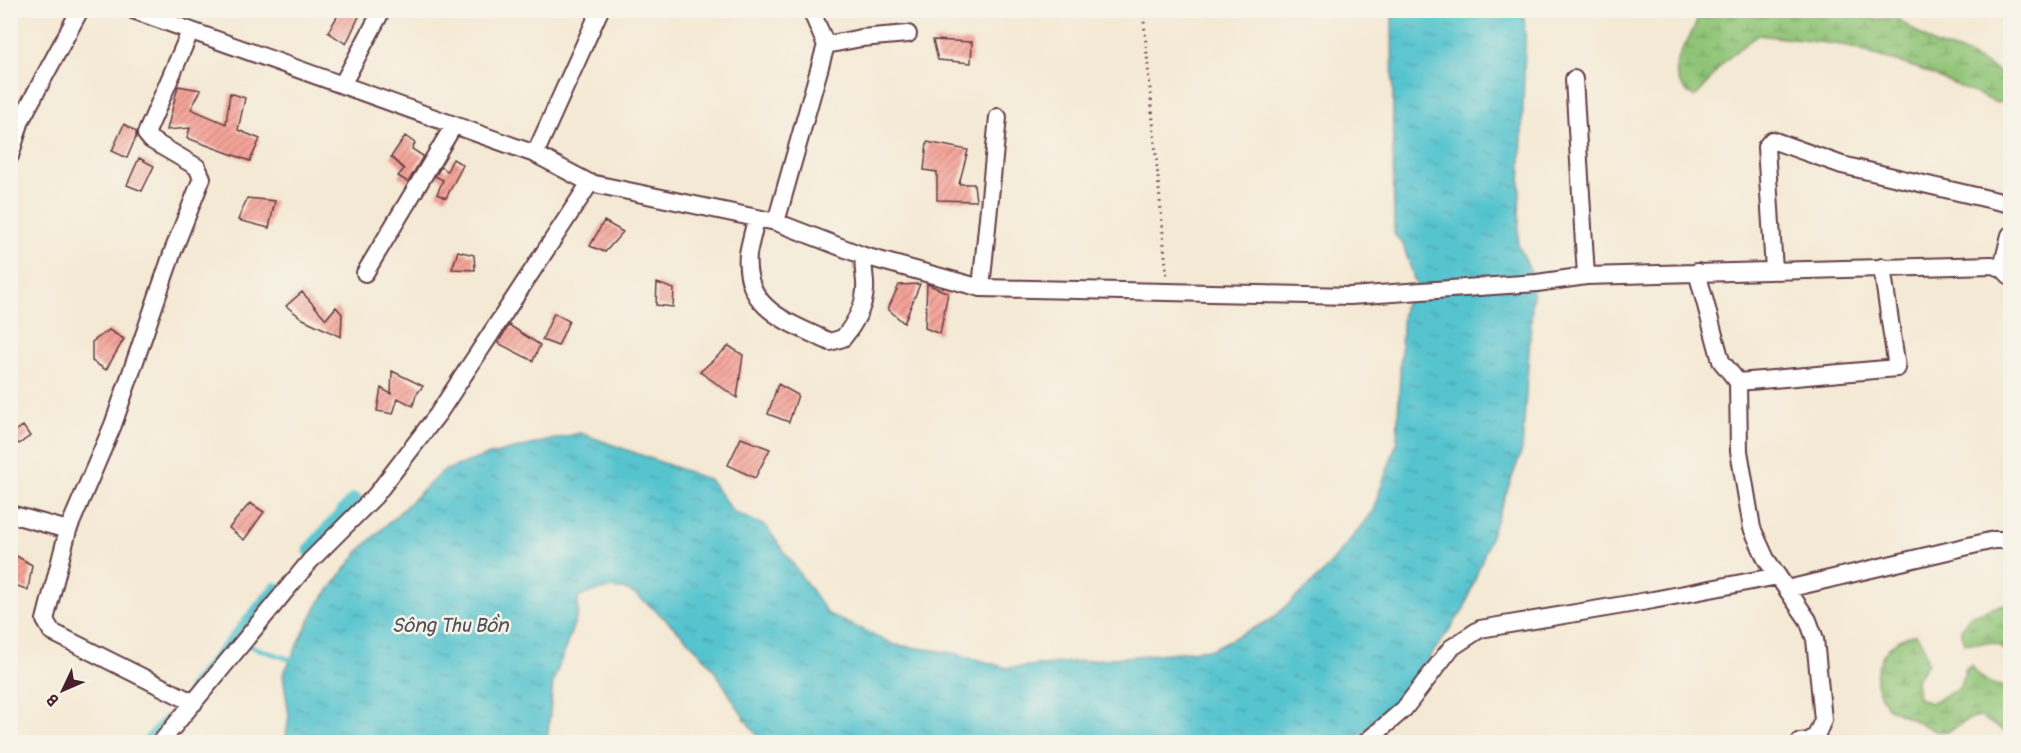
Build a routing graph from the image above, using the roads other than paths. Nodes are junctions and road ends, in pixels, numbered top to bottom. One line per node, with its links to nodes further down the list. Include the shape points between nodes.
1 (80, 10): 14 (street, via 21,120)
2 (133, 10): 6 (street)
3 (382, 10): 10 (street)
4 (600, 10): 13 (street)
5 (811, 10): 8 (street)
6 (190, 32): 10 (street); 30 (street, via 146,134 197,167 202,178 113,425)
7 (908, 34): 8 (street)
8 (826, 45): 18 (street)
9 (1574, 79): 26 (street)
10 (342, 85): 12 (street)
11 (998, 117): 27 (street)
12 (454, 125): 13 (street); 25 (street)
13 (535, 153): 15 (street)
14 (10, 156)
15 (590, 183): 17 (street); 33 (street, via 438,414 375,495 310,561)
16 (2010, 204): 22 (street, via 1842,165 1772,140 1766,147)
17 (756, 218): 18 (street); 20 (street, via 748,252 755,296 773,312 830,342 843,338 859,313 866,291)
18 (776, 222): 20 (street)
19 (2010, 235): 24 (street)
20 (864, 256): 27 (street)
21 (1882, 267): 22 (street); 24 (street, via 1992,265); 28 (street, via 1897,368)
22 (1774, 270): 23 (street)
23 (1697, 272): 26 (street); 28 (street, via 1721,361)
24 (2006, 272)
25 (365, 273)
26 (1586, 276): 27 (street, via 1350,296)
27 (981, 288)
28 (1738, 382): 32 (street, via 1739,451 1752,528)
29 (10, 514): 30 (street)
30 (68, 530): 33 (street, via 45,620 48,628)
31 (2010, 540): 32 (street)
32 (1782, 582): 35 (street, via 1480,629 1451,648 1404,709); 36 (street, via 1808,620 1815,639 1822,704 1820,731 1809,741)
33 (189, 700): 34 (street)
34 (161, 742)
35 (1366, 742)
36 (1800, 742)

